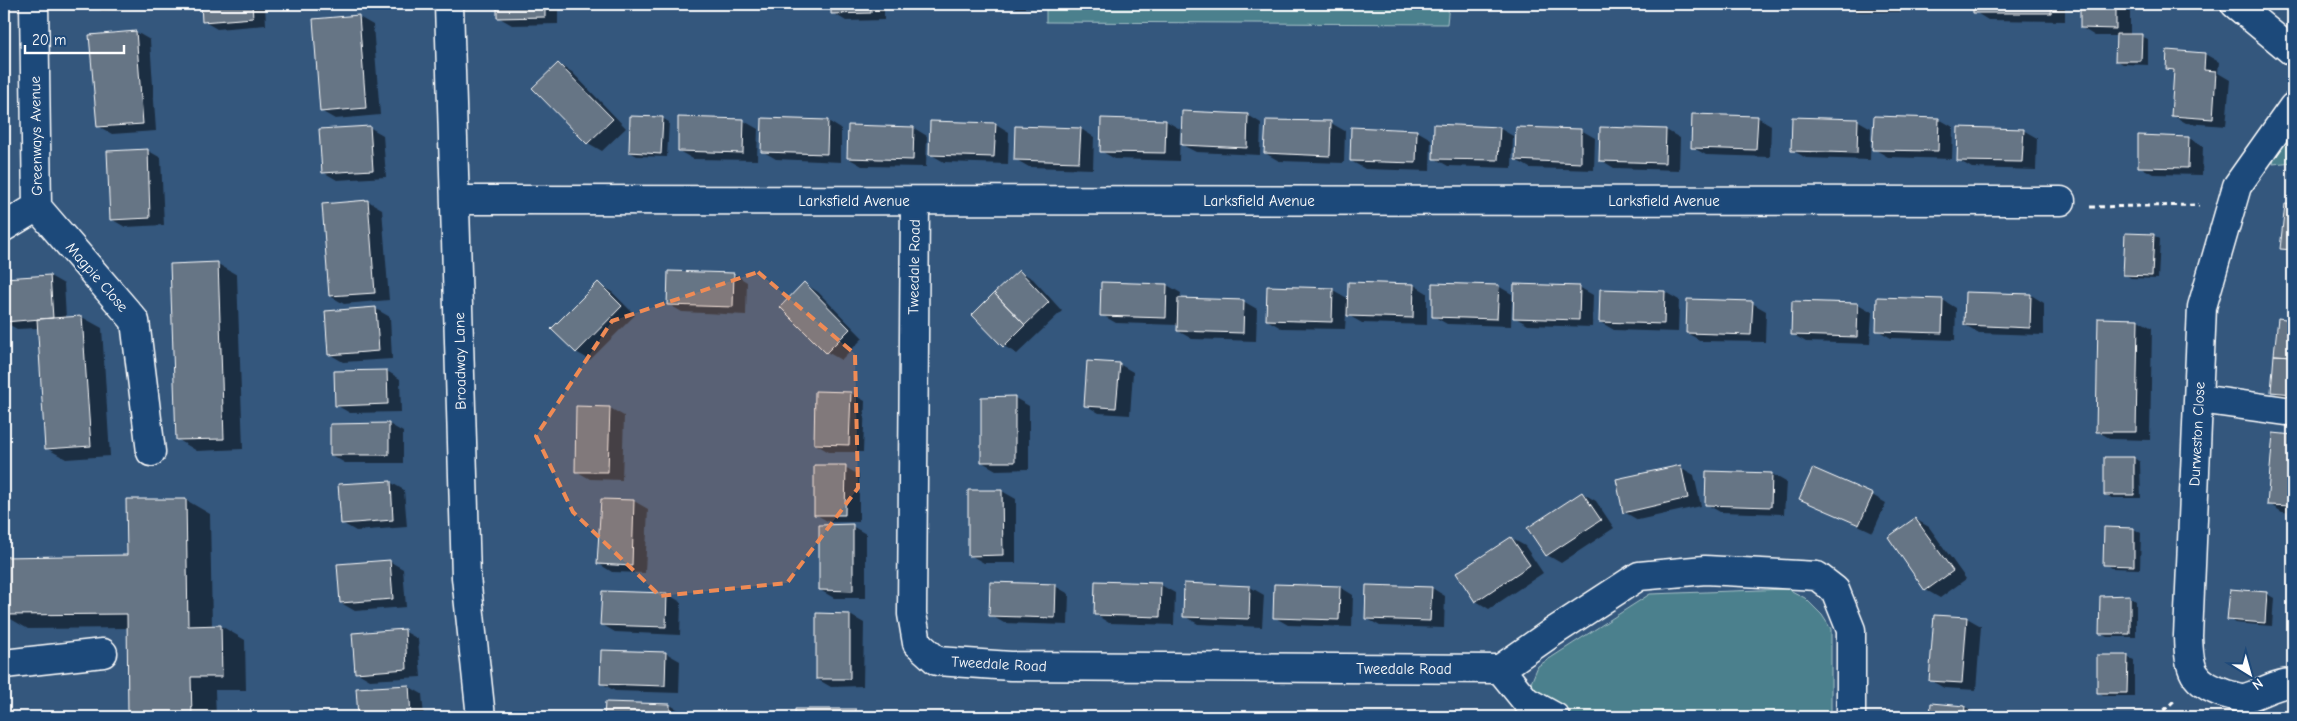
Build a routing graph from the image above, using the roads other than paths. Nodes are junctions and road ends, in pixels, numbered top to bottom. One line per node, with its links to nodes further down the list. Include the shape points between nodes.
1 (34, 4): 9 (street, Greenways Avenue)
2 (450, 4): 6 (street, Broadway Lane)
3 (2235, 4): 4 (street)
4 (2293, 52)
5 (2293, 107): 11 (street, Durweston Close, via 2237,186 2202,307)
6 (456, 200): 7 (street, Larksfield Avenue); 18 (street, Broadway Lane, via 466,577)
7 (915, 201): 8 (street, Larksfield Avenue); 16 (street, Tweedale Road, via 912,614 917,643 937,661 1011,666)
8 (2061, 201)
9 (37, 207): 10 (street); 13 (street, Magpie Close, via 135,321)
10 (4, 227)
11 (2199, 399): 12 (street); 17 (street, Durweston Close, via 2188,660 2196,679 2213,690 2243,699)
12 (2293, 412)
13 (151, 452)
14 (103, 653): 15 (street)
15 (4, 664)
16 (1500, 669): 19 (street, via 1526,701); 20 (street, via 1639,576 1705,570 1817,576 1835,590 1851,630)
17 (2293, 683)
18 (481, 717)
19 (1555, 717)
20 (1851, 717)

